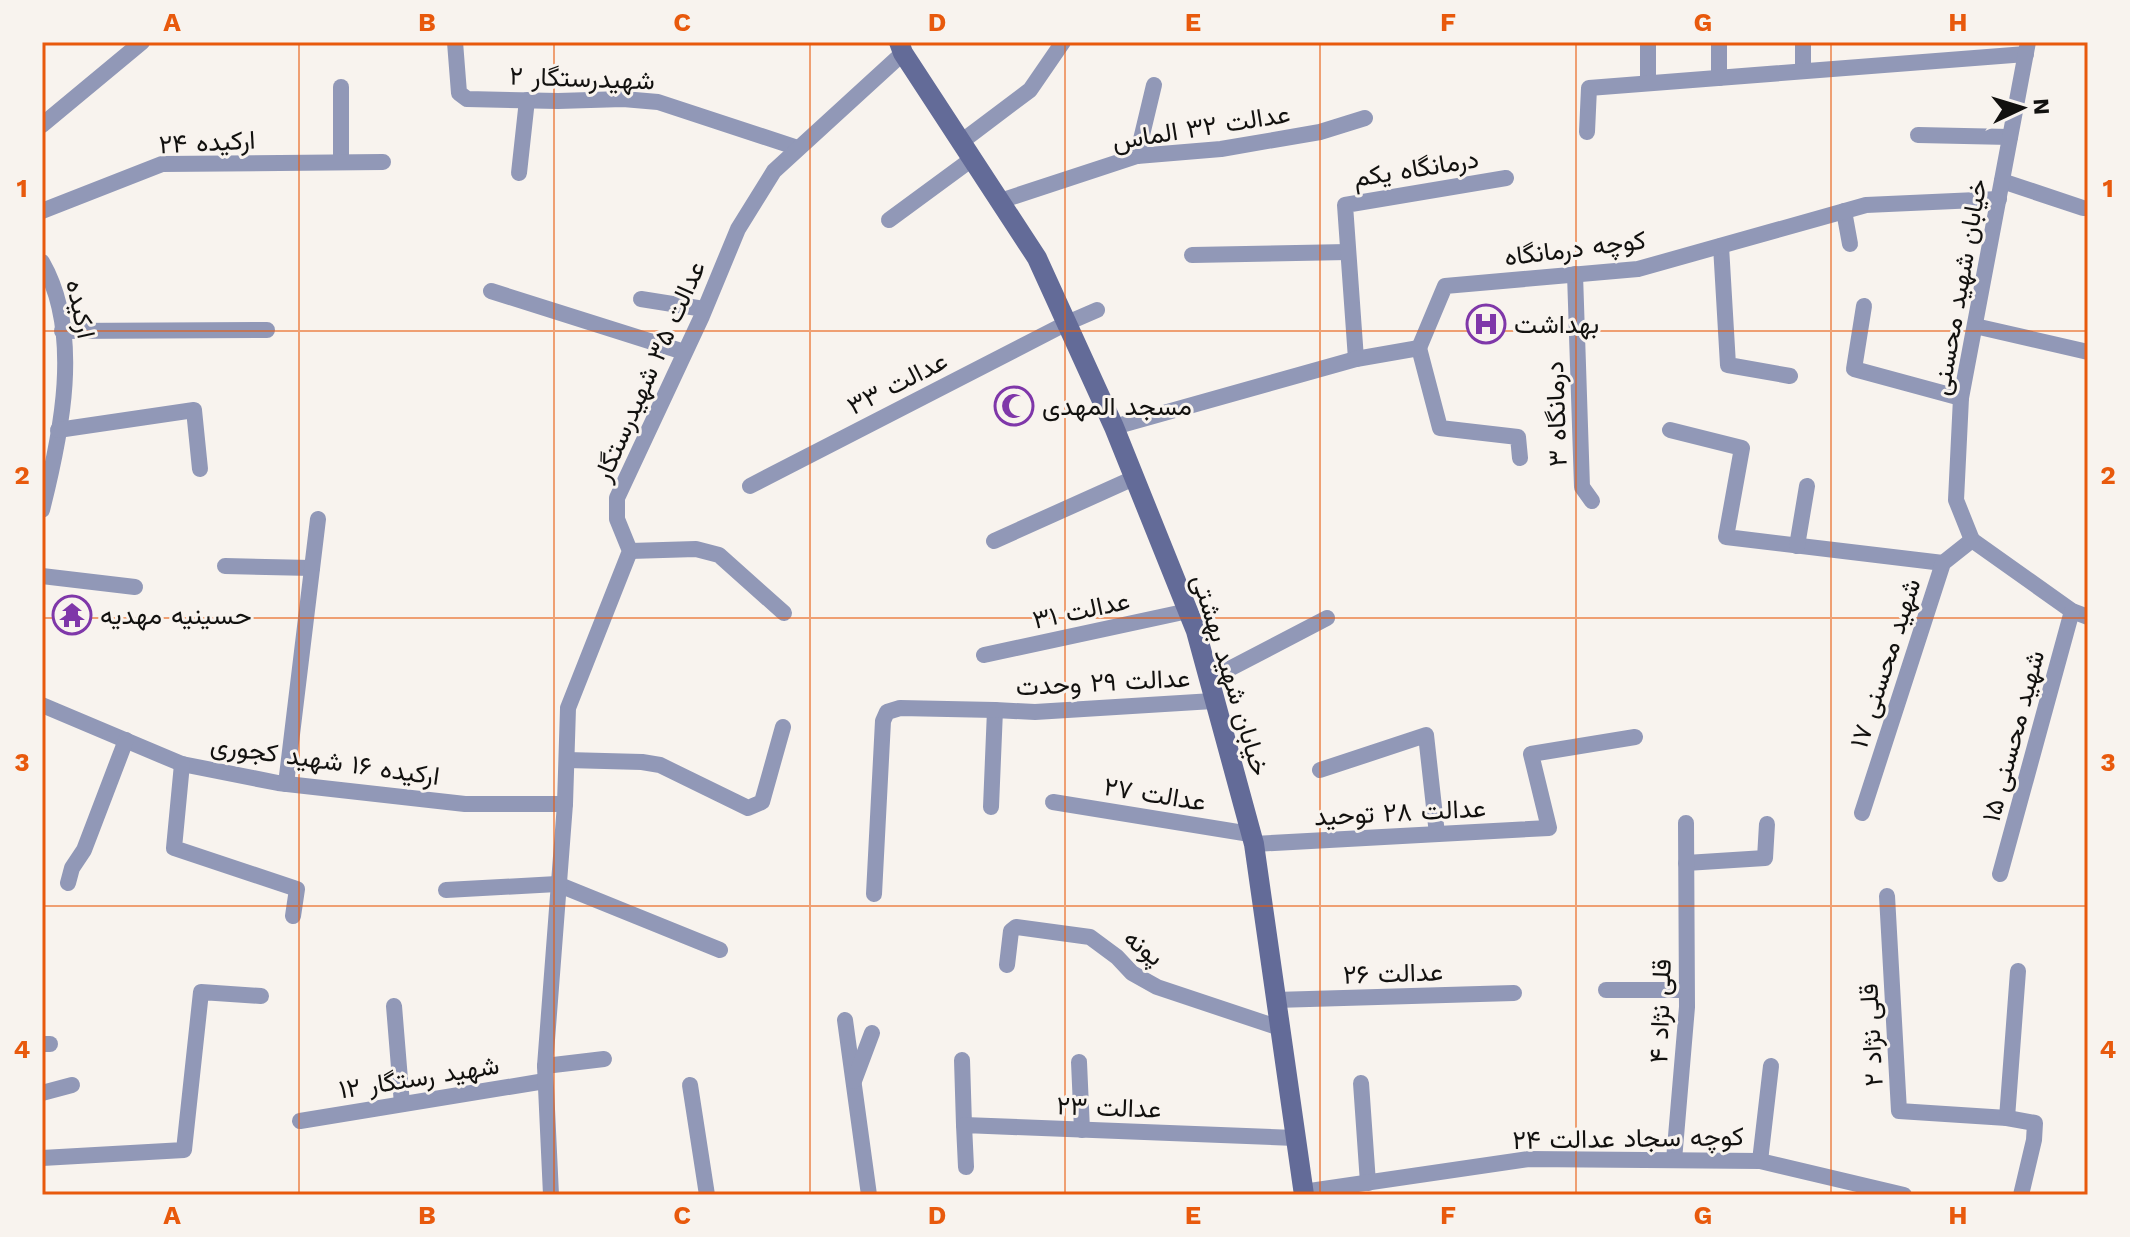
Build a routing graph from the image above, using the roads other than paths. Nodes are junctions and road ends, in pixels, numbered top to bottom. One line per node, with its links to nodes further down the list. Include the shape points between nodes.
1 (142, 42): 16 (street)
2 (455, 42): 14 (street, شهیدرستگار ۲, via 461,97)
3 (1063, 42): 21 (street, via 1030,90)
4 (1648, 42): 11 (street)
5 (1719, 42): 10 (street)
6 (1803, 42): 9 (street)
7 (901, 48): 20 (street, عدالت ۳۵ شهیدرستگار); 21 (main road, خیابان شهید بهشتی)
8 (2027, 48): 9 (street); 19 (street, خیابان شهید محسنی)
9 (1803, 71): 10 (street)
10 (1719, 78): 11 (street)
11 (1648, 83): 17 (street, via 1589,88)
12 (1154, 85): 22 (street)
13 (341, 87): 23 (street)
14 (527, 100): 20 (street, شهیدرستگار ۲, via 658,102); 25 (street)
15 (1365, 118): 22 (street, عدالت ۳۲ الماس, via 1320,132 1221,149)
16 (42, 125)
17 (1587, 132)
18 (1918, 135): 19 (street)
19 (2010, 137): 27 (street, خیابان شهید محسنی)
20 (798, 148): 43 (street, عدالت ۳۵ شهیدرستگار, via 774,171 738,229)
21 (966, 151): 29 (main road, خیابان شهید بهشتی); 33 (street)
22 (1137, 156): 29 (street, عدالت ۳۲ الماس)
23 (341, 162): 24 (street, ارکیده ۲۴); 31 (street, ارکیده ۲۴, via 162,164)
24 (383, 162)
25 (519, 173)
26 (1506, 178): 36 (street, درمانگاه یکم, via 1345,205)
27 (2002, 181): 28 (street, خیابان شهید محسنی); 30 (street)
28 (1999, 199): 32 (street, کوچه درمانگاه, via 1866,205); 46 (street, خیابان شهید محسنی)
29 (1000, 201): 45 (main road, خیابان شهید بهشتی, via 1037,258)
30 (2083, 208)
31 (42, 211)
32 (1844, 211): 34 (street); 35 (street, کوچه درمانگاه)
33 (889, 220)
34 (1850, 244)
35 (1721, 246): 39 (street, کوچه درمانگاه, via 1638,269); 53 (street, via 1728,365)
36 (1348, 252): 37 (street); 52 (street, درمانگاه یکم)
37 (1192, 255)
38 (42, 262): 48 (street, ارکیده)
39 (1575, 274): 49 (street, کوچه درمانگاه, via 1445,286); 63 (street, درمانگاه ۳, via 1582,487)
40 (491, 291): 50 (street)
41 (641, 299): 43 (street)
42 (1864, 306): 54 (street, via 1854,369)
43 (704, 309): 50 (street, عدالت ۳۵ شهیدرستگار)
44 (1097, 310): 45 (street, عدالت ۳۳)
45 (1067, 323): 55 (main road, خیابان شهید بهشتی); 61 (street, عدالت ۳۳)
46 (1975, 326): 51 (street); 54 (street, خیابان شهید محسنی)
47 (267, 330): 48 (street)
48 (62, 331): 56 (street, ارکیده, via 67,361)
49 (1419, 348): 52 (street); 58 (street, via 1440,428 1518,437)
50 (684, 352): 69 (street, عدالت ۳۵ شهیدرستگار, via 617,498 617,519)
51 (2088, 352)
52 (1356, 359): 55 (street)
53 (1790, 376)
54 (1961, 398): 66 (street, خیابان شهید محسنی, via 1956,500)
55 (1114, 427): 60 (main road, خیابان شهید بهشتی)
56 (58, 430): 59 (street, via 194,410); 64 (street, ارکیده)
57 (1670, 430): 68 (street, via 1742,448 1726,537)
58 (1520, 458)
59 (200, 469)
60 (1134, 478): 67 (street); 75 (main road, خیابان شهید بهشتی)
61 (750, 486)
62 (1807, 486): 68 (street)
63 (1592, 501)
64 (42, 510)
65 (318, 519): 72 (street)
66 (1972, 540): 70 (street, شهید محسنی ۱۷); 76 (street)
67 (994, 541)
68 (1797, 546): 70 (street)
69 (630, 551): 77 (street, via 696,549 719,555); 88 (street, via 570,699)
70 (1943, 563): 95 (street, شهید محسنی ۱۷)
71 (225, 566): 72 (street)
72 (312, 568): 91 (street)
73 (42, 576): 74 (street)
74 (135, 587)
75 (1188, 611): 80 (street, عدالت ۳۱); 81 (main road, خیابان شهید بهشتی)
76 (2072, 611): 78 (street); 101 (street, شهید محسنی ۱۵)
77 (784, 613)
78 (2088, 617)
79 (1327, 618): 81 (street)
80 (984, 655)
81 (1208, 680): 82 (main road, خیابان شهید بهشتی)
82 (1213, 701): 84 (street, عدالت ۲۹ وحدت); 99 (main road, خیابان شهید بهشتی)
83 (42, 705): 87 (street, ارکیده ۱۶ شهید کجوری)
84 (995, 710): 94 (street, عدالت ۲۹ وحدت); 105 (street, via 887,712)
85 (783, 727): 88 (street, via 762,802 748,808 660,765)
86 (1635, 737): 98 (street, عدالت ۲۸ توحید, via 1531,754 1549,828)
87 (126, 740): 89 (street, ارکیده ۱۶ شهید کجوری); 102 (street)
88 (567, 760): 93 (street)
89 (182, 764): 91 (street, ارکیده ۱۶ شهید کجوری); 107 (street, via 174,848 297,889)
90 (1320, 770): 98 (street, via 1426,735)
91 (286, 784): 93 (street, ارکیده ۱۶ شهید کجوری, via 465,804)
92 (1053, 802): 99 (street, عدالت ۲۷)
93 (565, 804): 103 (street)
94 (991, 807)
95 (1862, 813)
96 (1686, 823): 100 (street, قلی نژاد ۴)
97 (1767, 824): 100 (street, via 1765,858)
98 (1437, 834): 99 (street, عدالت ۲۸ توحید)
99 (1252, 839): 115 (main road, خیابان شهید بهشتی)
100 (1686, 863): 112 (street, قلی نژاد ۴)
101 (2000, 874)
102 (68, 883)
103 (557, 884): 104 (street); 108 (street); 124 (street)
104 (446, 890)
105 (874, 894)
106 (1887, 896): 131 (street, قلی نژاد ۲, via 1899,1111)
107 (293, 916)
108 (720, 950)
109 (1007, 965): 118 (street, پونه, via 1016,927 1090,937 1157,987)
110 (2018, 971): 131 (street)
111 (1606, 990): 112 (street)
112 (1686, 990): 137 (street, قلی نژاد ۴)
113 (1514, 993): 115 (street, عدالت ۲۶)
114 (261, 996): 136 (street, via 201,992 184,1150)
115 (1275, 1000): 118 (main road, خیابان شهید بهشتی)
116 (394, 1006): 130 (street)
117 (845, 1020): 125 (street)
118 (1280, 1028): 135 (main road, خیابان شهید بهشتی)
119 (872, 1033): 125 (street)
120 (604, 1059): 124 (street, شهید رستگار ۱۲)
121 (962, 1060): 133 (street)
122 (1079, 1062): 134 (street)
123 (1771, 1066): 138 (street)
124 (545, 1073): 130 (street, شهید رستگار ۱۲); 142 (street)
125 (854, 1082): 144 (street)
126 (1361, 1083): 140 (street)
127 (72, 1085): 129 (street)
128 (690, 1085): 143 (street)
129 (42, 1093)
130 (402, 1104): 132 (street, شهید رستگار ۱۲)
131 (2007, 1118): 146 (street, قلی نژاد ۲, via 2035,1123)
132 (300, 1121)
133 (964, 1125): 134 (street, عدالت ۲۳); 139 (street)
134 (1082, 1130): 135 (street, عدالت ۲۳)
135 (1295, 1138): 141 (main road, خیابان شهید بهشتی)
136 (42, 1158)
137 (1674, 1160): 138 (street, کوچه سجاد عدالت ۲۴); 140 (street, کوچه سجاد عدالت ۲۴, via 1529,1159)
138 (1760, 1161): 145 (street, کوچه سجاد عدالت ۲۴)
139 (966, 1167)
140 (1368, 1183): 141 (street, کوچه سجاد عدالت ۲۴)
141 (1304, 1194)
142 (551, 1195)
143 (707, 1195)
144 (869, 1195)
145 (1904, 1195)
146 (2021, 1195)

